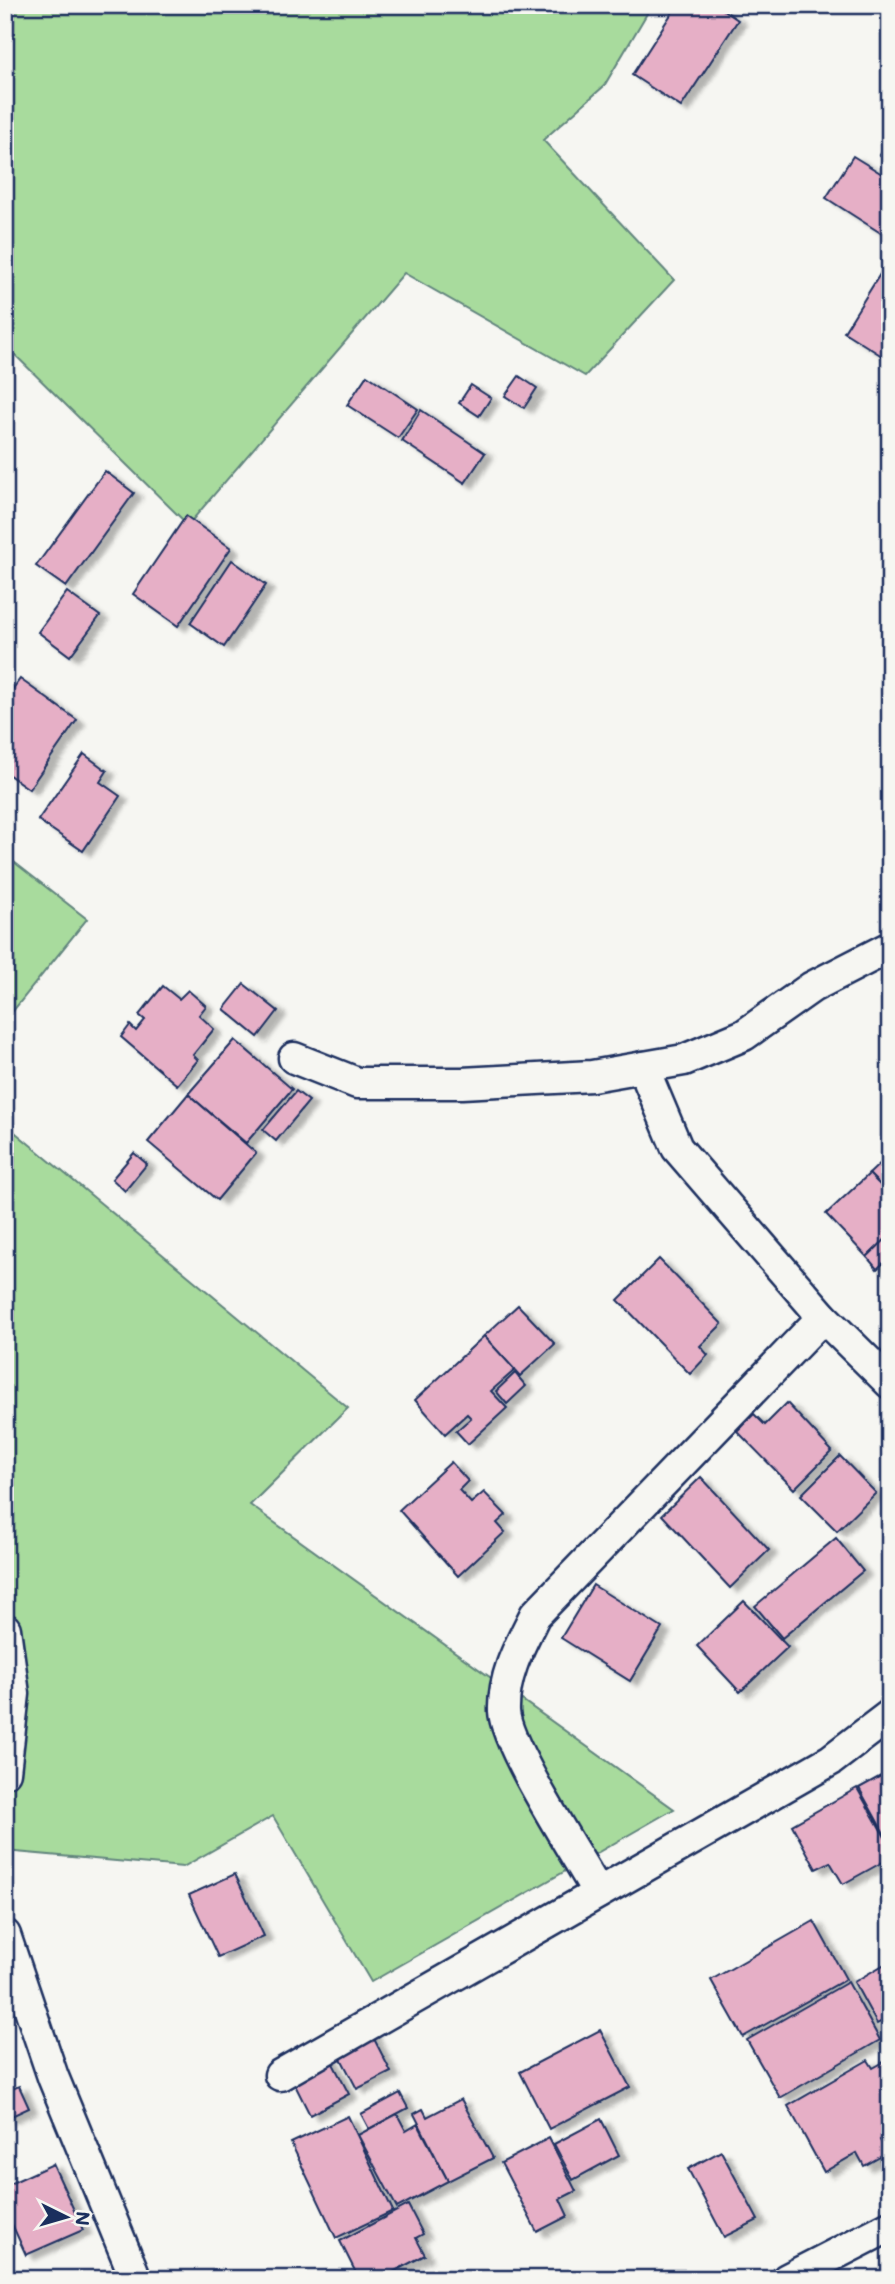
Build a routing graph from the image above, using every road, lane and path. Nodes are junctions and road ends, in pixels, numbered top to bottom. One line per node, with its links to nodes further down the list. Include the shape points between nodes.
1 (890, 947): 3 (street, via 812,987 744,1035 684,1060)
2 (294, 1058): 3 (street, via 357,1083 592,1076)
3 (643, 1067): 4 (street, via 677,1148)
4 (823, 1317): 5 (street); 9 (street, via 535,1615 509,1668 503,1713 517,1751)
5 (890, 1383)
6 (5, 1629): 8 (street, via 14,1694)
7 (890, 1715): 9 (street, via 831,1760)
8 (5, 1772)
9 (598, 1893): 11 (street)
10 (5, 1935): 13 (street, via 53,2077)
11 (280, 2075)
12 (890, 2226): 14 (street)
13 (136, 2279)
14 (787, 2279)

